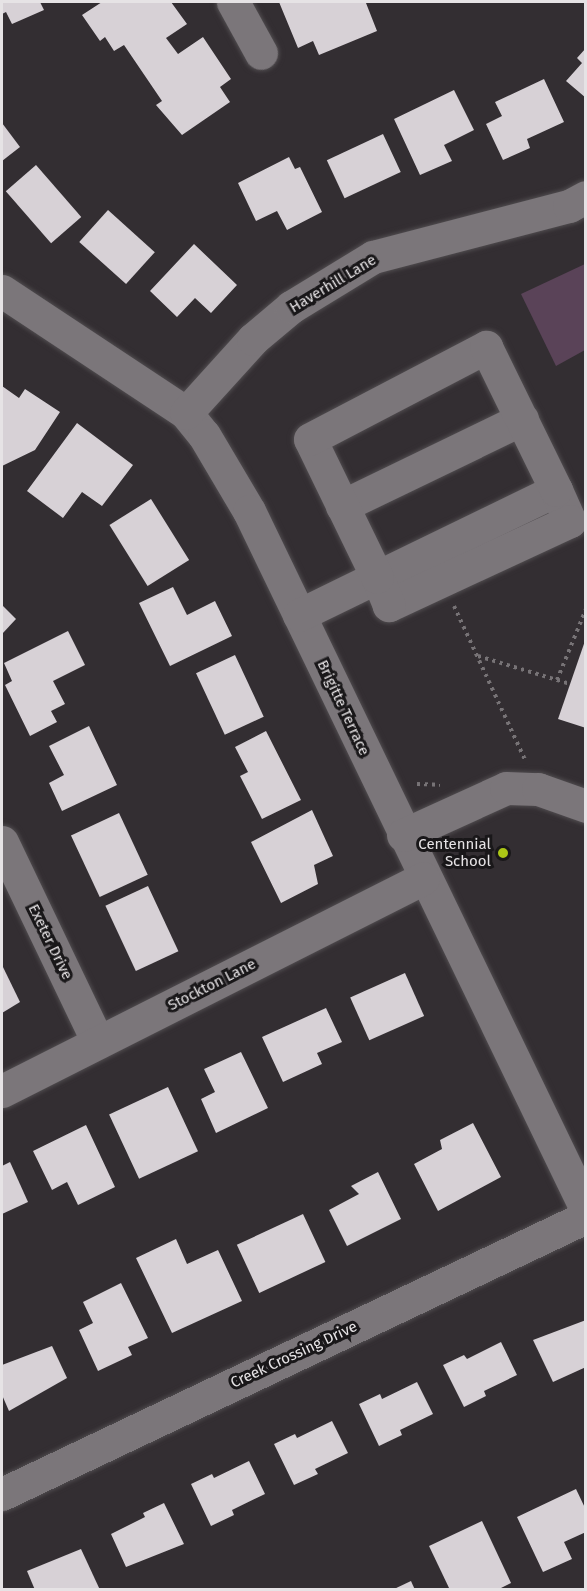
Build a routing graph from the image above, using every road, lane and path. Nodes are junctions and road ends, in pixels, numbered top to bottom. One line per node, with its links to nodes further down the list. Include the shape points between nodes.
1 (233, 2): 2 (street)
2 (261, 53)
3 (585, 197): 5 (street, Haverhill Lane, via 569,206 373,257 283,314 253,339)
4 (2, 291): 5 (street, Brigitte Terrace)
5 (186, 413): 12 (street, Brigitte Terrace, via 249,511)
6 (522, 419): 7 (street); 8 (street); 8 (street, via 486,347 310,439)
7 (556, 490): 9 (street); 10 (street, via 570,521)
8 (342, 506): 9 (street)
9 (377, 577): 10 (street, via 390,605); 12 (street)
10 (442, 580): 13 (path)
11 (585, 609): 14 (path)
12 (299, 615): 18 (street, Brigitte Terrace)
13 (477, 656): 14 (path); 16 (path)
14 (557, 680): 15 (path)
15 (570, 684)
16 (528, 766)
17 (585, 806): 18 (street, via 538,789 507,788)
18 (403, 835): 20 (street, Brigitte Terrace)
19 (2, 842): 21 (street, Exeter Drive)
20 (423, 878): 21 (street, Stockton Lane); 23 (street, Brigitte Terrace)
21 (98, 1042): 22 (street, Stockton Lane)
22 (2, 1091)
23 (585, 1209)
24 (585, 1217): 25 (street, Creek Crossing Drive)
25 (2, 1494)

